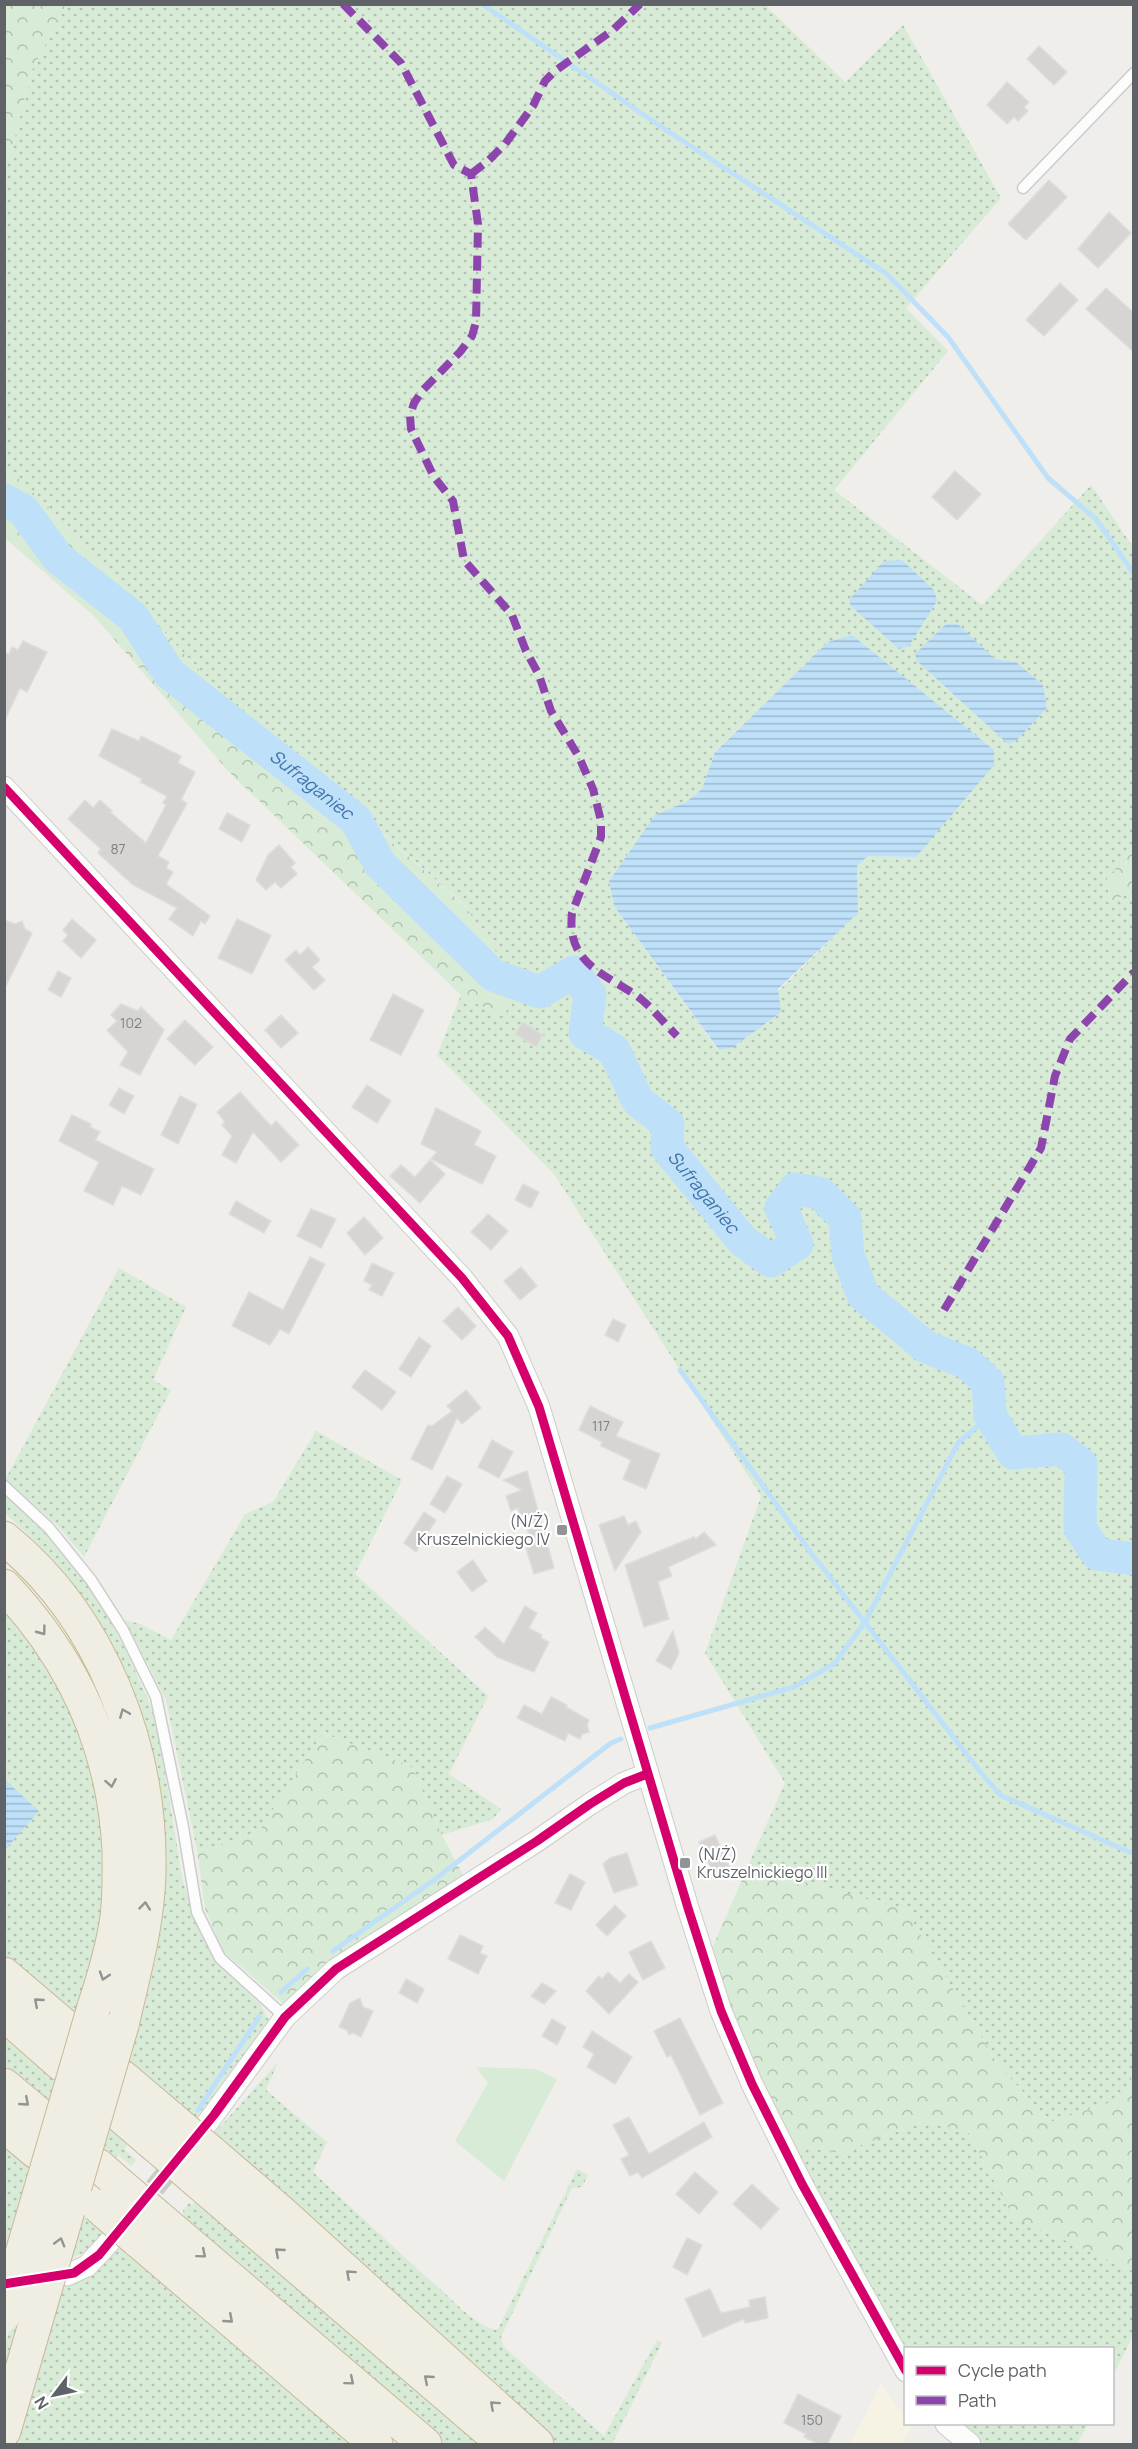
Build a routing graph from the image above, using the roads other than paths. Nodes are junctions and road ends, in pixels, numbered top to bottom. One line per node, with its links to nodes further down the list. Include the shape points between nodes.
1 (1134, 73): 2 (lane)
2 (1023, 188)
3 (4, 787): 7 (street, via 462,1278 508,1336 539,1407)
4 (4, 1486): 10 (lane, via 49,1528 91,1580 123,1630 156,1697 197,1912 219,1958)
5 (4, 1538): 27 (highway, one-way to 5, bridge, via 122,2025 149,1874 148,1824 128,1721 92,1643 30,1558)
6 (4, 1586): 24 (highway, one-way to 24, bridge, via 44,1632 95,1727 111,1778 118,1830 119,1889 108,1964)
7 (647, 1774): 10 (street, via 590,1804 336,1970); 25 (street, via 710,1982 734,2043 802,2184)
8 (4, 1974): 11 (highway, one-way to 8)
9 (4, 2014): 12 (highway)
10 (285, 2017): 20 (street)
11 (71, 2031)
12 (61, 2064)
13 (124, 2078): 18 (highway)
14 (4, 2085): 16 (highway, one-way to 16)
15 (115, 2111): 18 (highway)
16 (46, 2120)
17 (4, 2125): 19 (highway)
18 (161, 2130): 20 (highway, bridge)
19 (36, 2152)
20 (202, 2152): 30 (highway, one-way to 20); 31 (highway, one-way to 20, via 282,2213)
21 (101, 2188): 22 (highway, bridge)
22 (136, 2231): 23 (street, via 87,2266); 28 (highway, one-way to 28); 29 (highway, one-way to 29)
23 (67, 2275)
24 (4, 2315)
25 (904, 2367)
26 (947, 2425): 32 (street)
27 (4, 2431)
28 (376, 2445)
29 (425, 2445)
30 (504, 2445)
31 (537, 2445)
32 (970, 2445)

